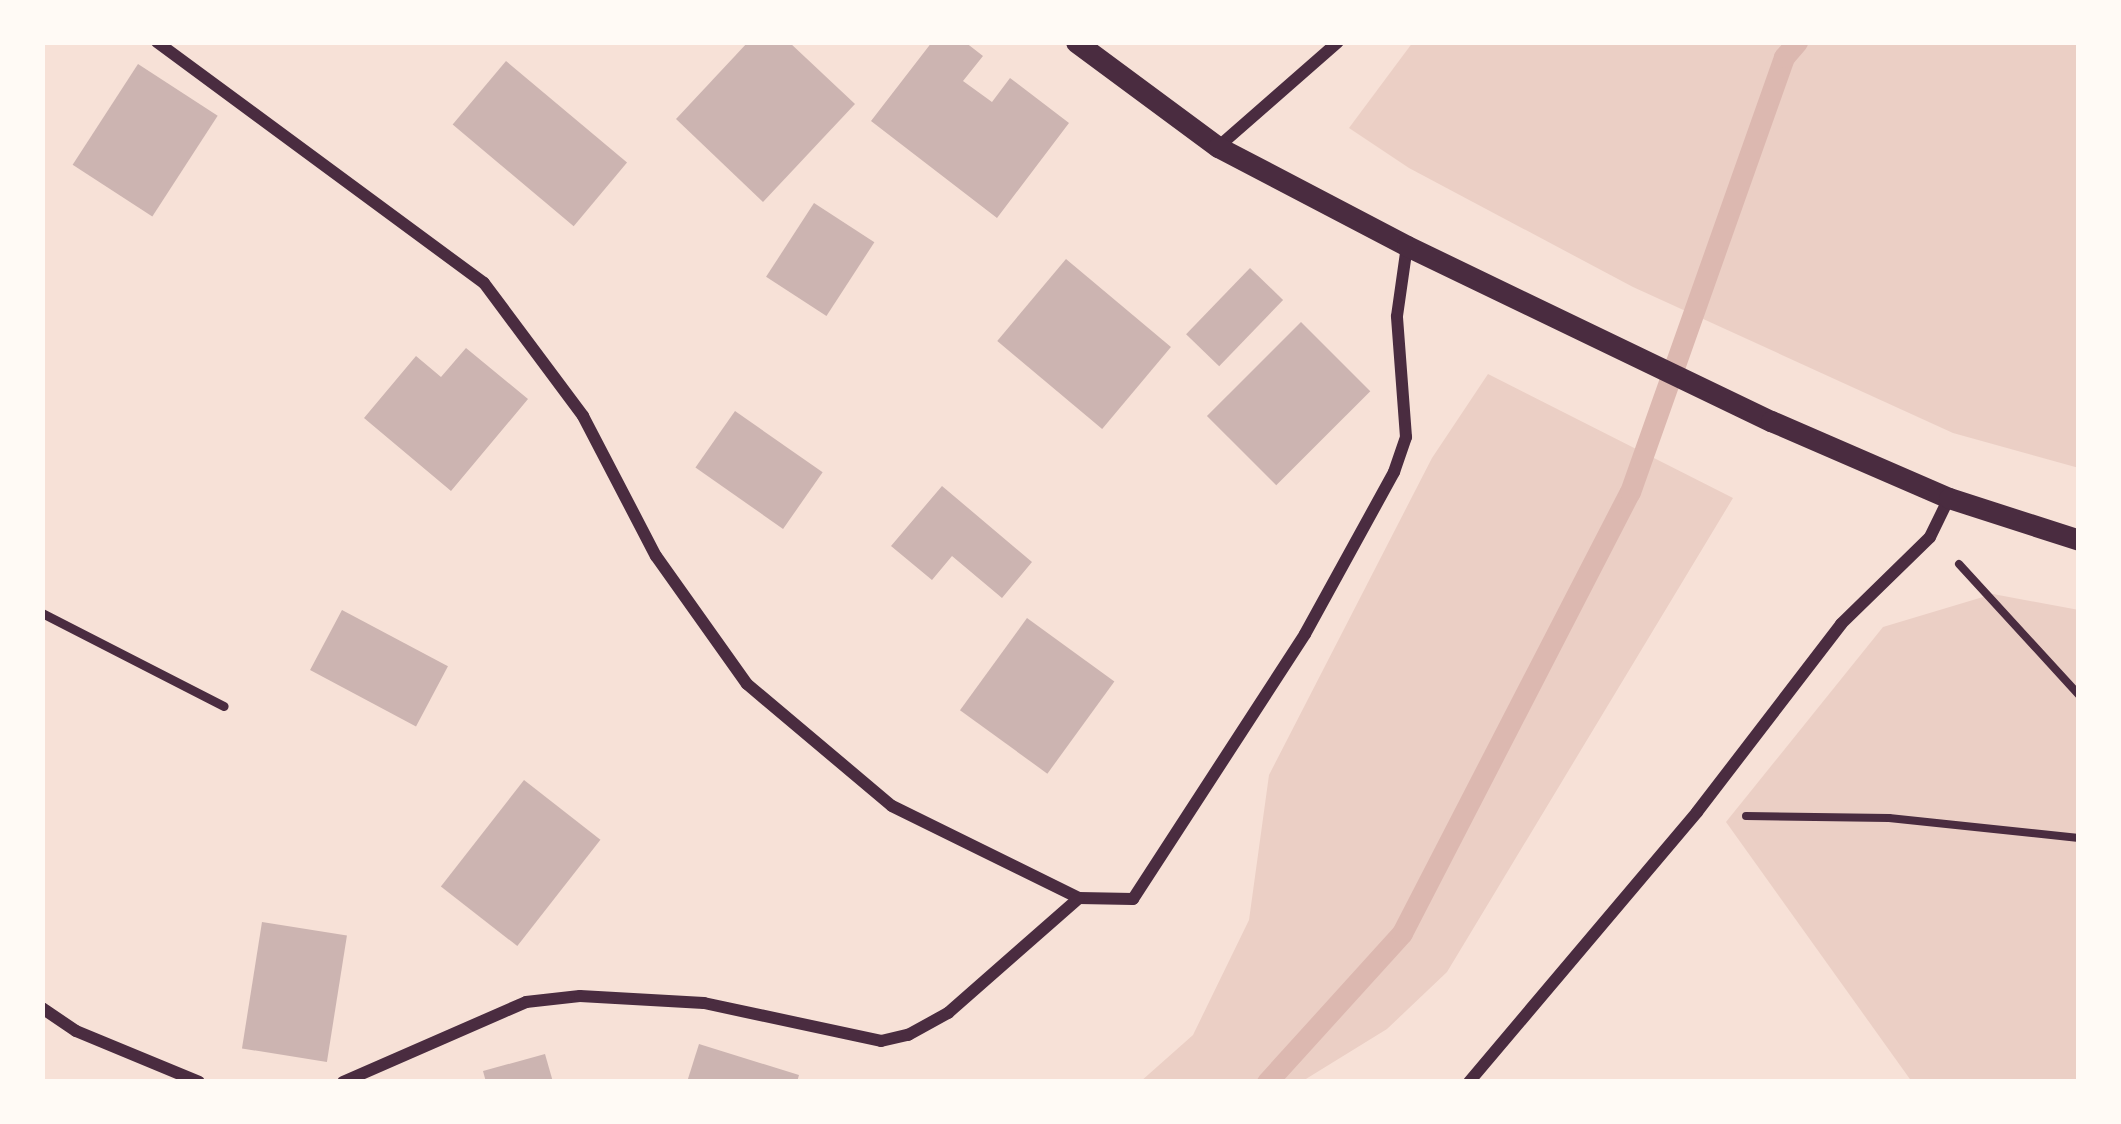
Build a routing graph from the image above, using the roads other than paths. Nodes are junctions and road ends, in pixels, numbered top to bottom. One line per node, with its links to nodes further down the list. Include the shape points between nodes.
1 (158, 42): 10 (street, via 484,284 583,416 656,556 747,684 892,806)
2 (1076, 42): 4 (street)
3 (1338, 42): 4 (street)
4 (1218, 147): 5 (street)
5 (1408, 246): 6 (street); 10 (street, via 1397,316 1406,437 1394,472 1305,634 1133,899)
6 (1948, 498): 7 (street); 14 (street, via 1930,538 1841,624 1697,812)
7 (2079, 540)
8 (42, 613): 9 (lane)
9 (224, 706)
10 (1079, 898): 13 (street, via 948,1012 908,1035 881,1041 704,1003 580,996 526,1003)
11 (42, 1008): 12 (street, via 76,1031)
12 (199, 1082)
13 (343, 1082)
14 (1469, 1082)

